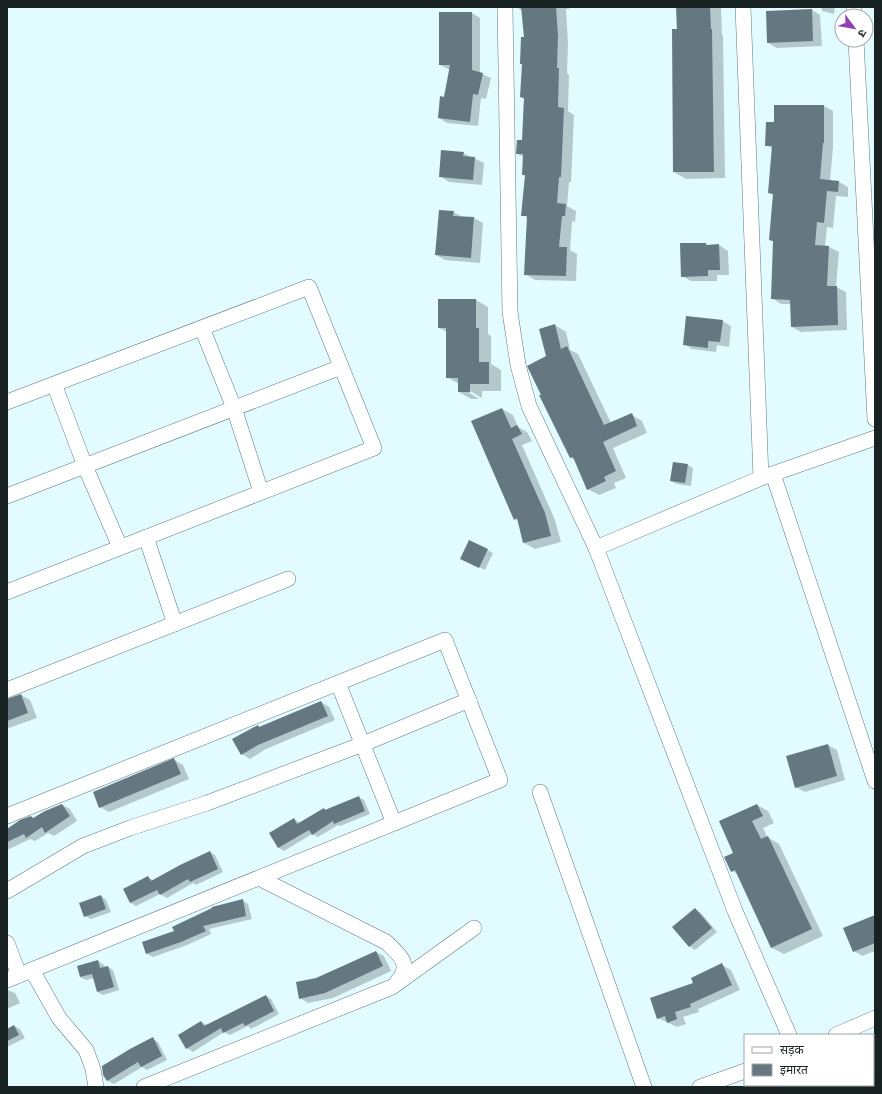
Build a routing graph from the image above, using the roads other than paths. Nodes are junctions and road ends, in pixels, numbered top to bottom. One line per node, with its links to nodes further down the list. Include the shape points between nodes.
1 (505, 7): 17 (street, via 510,312 518,365 529,406)
2 (743, 7): 12 (street)
3 (856, 48): 9 (street)
4 (202, 328): 5 (street, via 309,287); 6 (street); 8 (street)
5 (341, 367): 8 (street); 13 (street, via 374,448)
6 (54, 384): 7 (street); 11 (street)
7 (7, 402)
8 (234, 408): 11 (street); 13 (street)
9 (875, 419)
10 (875, 438): 12 (street)
11 (85, 466): 14 (street); 16 (street)
12 (767, 476): 17 (street); 25 (street)
13 (261, 492): 15 (street)
14 (7, 496)
15 (146, 537): 16 (street); 20 (street)
16 (120, 547): 19 (street)
17 (596, 548): 36 (street, via 735,911)
18 (288, 578): 20 (street)
19 (7, 592)
20 (175, 624): 22 (street)
21 (338, 682): 23 (street, via 445,640); 24 (street); 27 (street)
22 (7, 690)
23 (469, 700): 24 (street); 28 (street, via 500,780)
24 (363, 744): 28 (street); 30 (street, via 207,803 83,846)
25 (875, 780)
26 (540, 792): 41 (street)
27 (7, 816)
28 (394, 823): 29 (street)
29 (259, 878): 33 (street); 34 (street, via 386,942 401,956 404,966 402,976)
30 (7, 891)
31 (474, 928): 34 (street)
32 (7, 943): 33 (street)
33 (20, 975): 39 (street, via 86,1050)
34 (392, 987): 40 (street)
35 (875, 1018): 37 (street)
36 (789, 1034)
37 (838, 1034)
38 (744, 1071): 42 (street)
39 (96, 1087)
40 (144, 1087)
41 (644, 1087)
42 (700, 1087)

